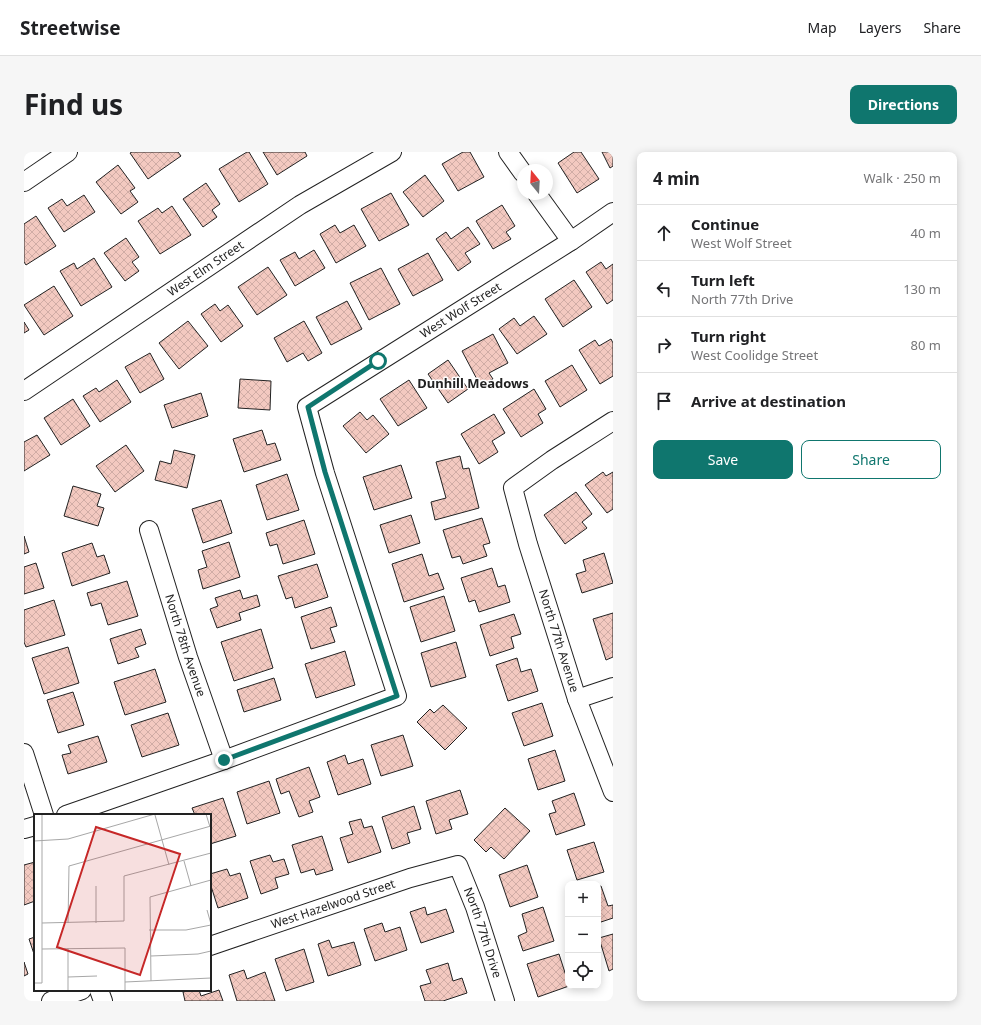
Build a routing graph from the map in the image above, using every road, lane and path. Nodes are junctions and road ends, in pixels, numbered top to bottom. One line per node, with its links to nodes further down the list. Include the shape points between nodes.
1 (68, 152): 5 (street)
2 (392, 152): 9 (street, West Elm Street, via 300,205)
3 (508, 152): 4 (street)
4 (517, 165)
5 (24, 182)
6 (541, 200): 8 (street)
7 (613, 212): 8 (street, West Wolf Street)
8 (570, 242): 15 (street, West Wolf Street, via 308,407 325,472 397,696)
9 (24, 391)
10 (613, 421): 13 (street, North 77th Avenue, via 513,488)
11 (150, 530): 15 (street, North 78th Avenue, via 188,657)
12 (613, 687): 13 (street)
13 (577, 699): 16 (street, North 77th Avenue)
14 (24, 753): 17 (street)
15 (224, 760): 18 (street)
16 (613, 792)
17 (44, 814)
18 (69, 814)
19 (34, 826): 20 (street)
20 (24, 829)
21 (458, 865): 22 (street, West Hazelwood Street, via 410,878); 27 (street, North 77th Drive, via 475,907)
22 (211, 946)
23 (79, 991): 25 (street)
24 (99, 991): 26 (street)
25 (50, 1001)
26 (102, 1001)
27 (505, 1001)

